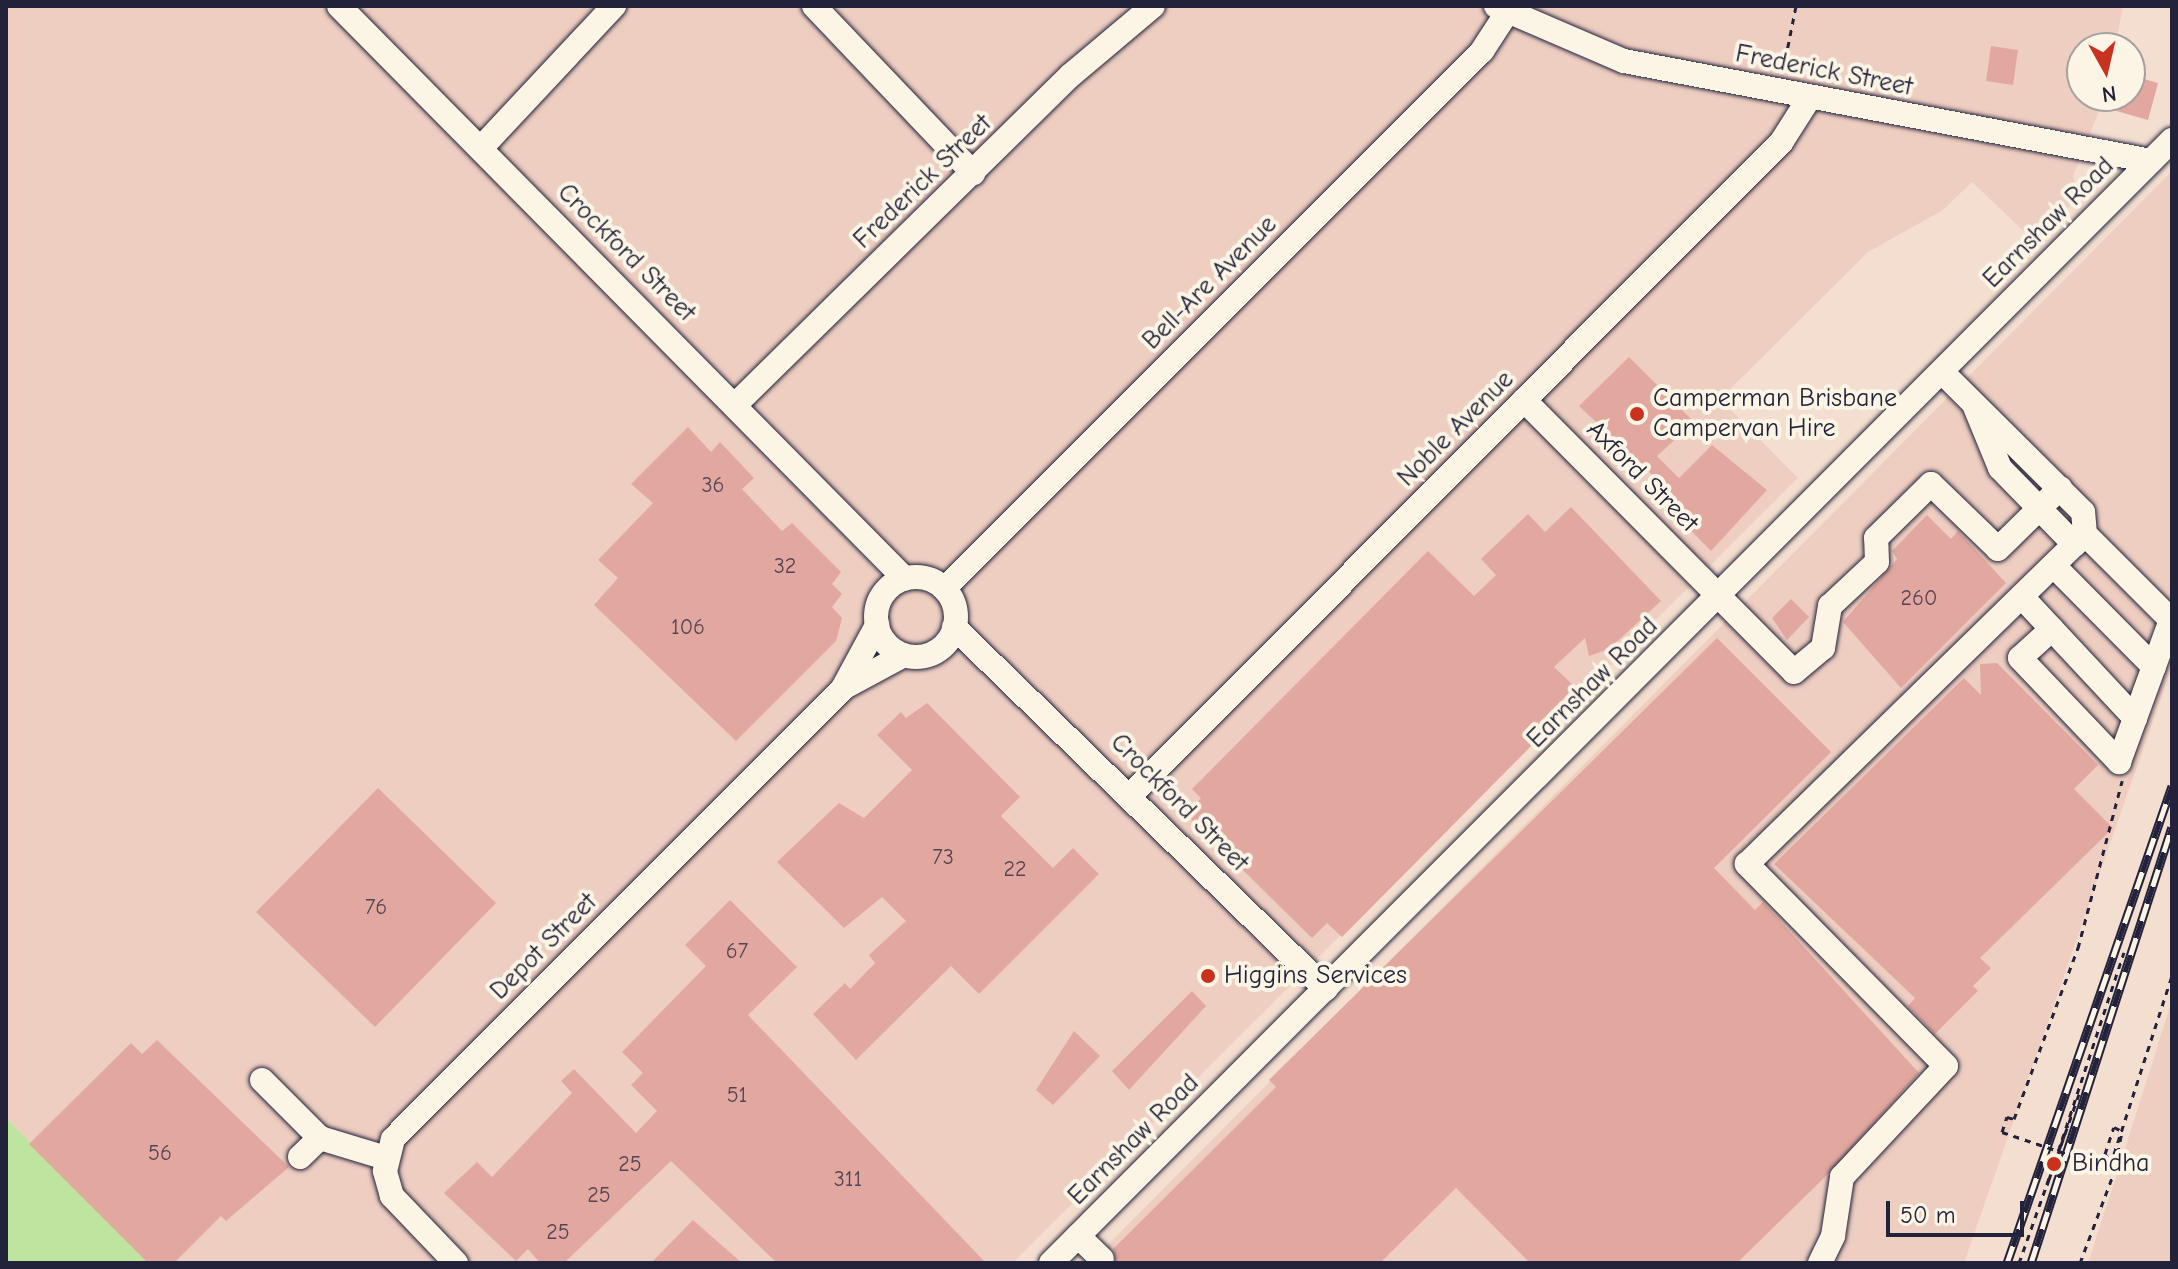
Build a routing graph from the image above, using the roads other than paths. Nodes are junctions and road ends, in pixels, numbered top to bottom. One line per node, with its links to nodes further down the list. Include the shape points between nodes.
1 (339, 6): 8 (street, Crockford Street)
2 (614, 6): 8 (street)
3 (1153, 6): 10 (street, Frederick Street)
4 (825, 9): 10 (street)
5 (1502, 9): 6 (street, Frederick Street, via 1616,59); 21 (street, Bell-Are Avenue, via 1482,51)
6 (1810, 97): 9 (street, Frederick Street); 12 (street, Noble Avenue, via 1782,141)
7 (2172, 140): 9 (street, Earnshaw Road)
8 (481, 148): 14 (street, Crockford Street)
9 (2151, 161): 11 (street, Earnshaw Road)
10 (973, 173): 14 (street, Frederick Street)
11 (1942, 372): 13 (street); 22 (street, Earnshaw Road)
12 (1524, 400): 22 (street, Axford Street); 34 (street, Noble Avenue)
13 (1972, 401): 15 (street); 16 (street, via 2000,468)
14 (737, 403): 18 (street, Crockford Street)
15 (2060, 488): 16 (street); 17 (street, via 2083,512)
16 (2040, 508): 17 (street); 22 (street, Axford Street, via 1998,549 1931,484 1876,538 1877,562 1830,606 1823,648 1794,672)
17 (2080, 540): 19 (street); 31 (street, via 2171,620)
18 (870, 544): 20 (street, Crockford Street); 23 (street)
19 (2054, 566): 24 (street); 31 (street)
20 (905, 579): 21 (street); 23 (street)
21 (944, 589): 26 (street, via 955,607)
22 (1720, 595): 35 (street, Earnshaw Road)
23 (882, 597): 25 (street)
24 (2022, 597): 27 (street); 44 (street, via 1747,864 1946,1066 1842,1177 1833,1236)
25 (877, 625): 29 (street); 32 (street, Depot Street)
26 (954, 627): 28 (street); 30 (street, Crockford Street)
27 (2052, 629): 33 (street); 33 (street, via 2020,658 2119,762)
28 (933, 653): 29 (street); 30 (street)
29 (904, 655): 32 (street, Depot Street)
30 (989, 662): 34 (street, Crockford Street)
31 (2154, 667): 33 (street)
32 (843, 688): 39 (street, Depot Street, via 401,1129)
33 (2135, 718)
34 (1132, 794): 35 (street, Crockford Street)
35 (1326, 989): 40 (street, Earnshaw Road)
36 (262, 1080): 37 (street)
37 (320, 1138): 38 (street); 39 (street)
38 (300, 1157)
39 (386, 1158): 42 (street, via 392,1196)
40 (1078, 1236): 41 (street); 43 (street, Earnshaw Road)
41 (1102, 1259)
42 (456, 1263)
43 (1051, 1263)
44 (1820, 1263)

